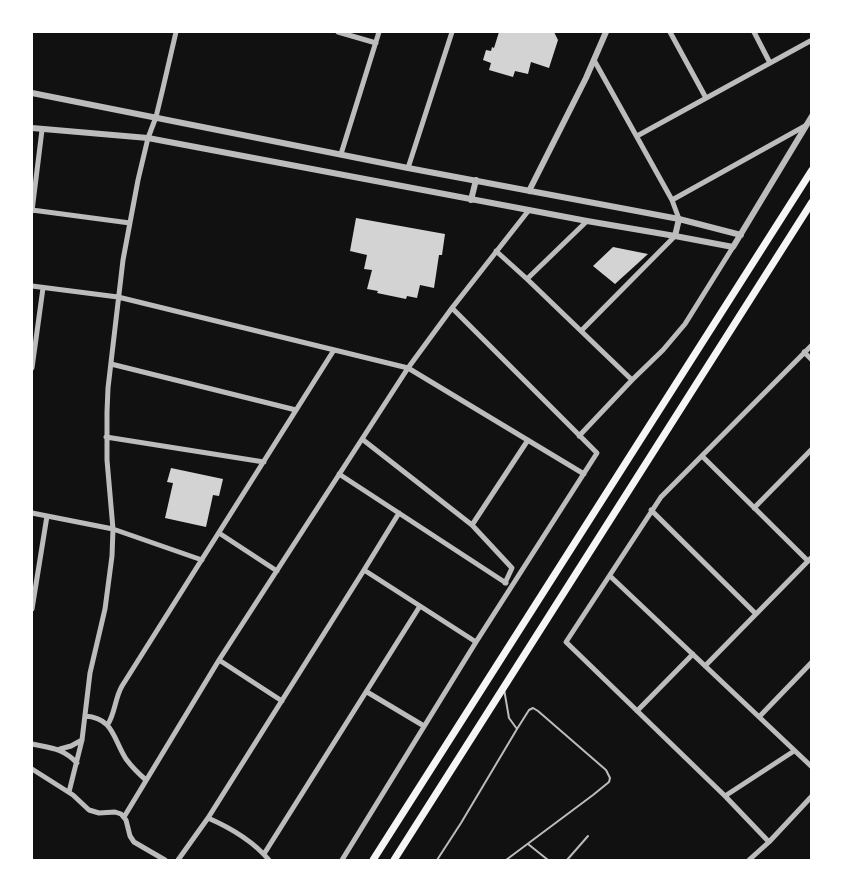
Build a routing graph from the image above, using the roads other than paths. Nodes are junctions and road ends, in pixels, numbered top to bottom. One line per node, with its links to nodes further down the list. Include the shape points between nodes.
1 (176, 32): 15 (street)
2 (338, 32): 9 (street)
3 (379, 32): 9 (street)
4 (452, 32): 22 (street)
5 (606, 32): 10 (street)
6 (670, 32): 13 (street)
7 (754, 32): 11 (street)
8 (812, 40): 11 (street)
9 (376, 43): 21 (street)
10 (594, 60): 19 (street); 25 (street)
11 (770, 63): 13 (street)
12 (32, 93): 15 (street)
13 (706, 98): 19 (street)
14 (812, 116): 16 (street)
15 (156, 117): 20 (street); 21 (street)
16 (805, 126): 27 (street); 34 (street)
17 (32, 128): 18 (street)
18 (42, 130): 20 (street); 30 (street)
19 (637, 136): 27 (street)
20 (148, 138): 26 (street); 33 (street)
21 (341, 154): 22 (street)
22 (408, 168): 24 (street)
23 (812, 170): 115 (main road)
24 (476, 180): 25 (street); 26 (street)
25 (529, 191): 31 (street)
26 (471, 200): 29 (street)
27 (672, 200): 31 (street)
28 (812, 202): 85 (main road)
29 (529, 210): 32 (street); 37 (street)
30 (32, 211): 33 (street)
31 (679, 219): 34 (street); 35 (street)
32 (587, 221): 35 (street); 38 (street)
33 (130, 223): 41 (street)
34 (741, 235): 36 (street)
35 (675, 236): 36 (street); 43 (street)
36 (733, 247): 51 (street, via 685,324)
37 (496, 251): 38 (street); 42 (street)
38 (527, 279): 43 (street)
39 (32, 286): 40 (street)
40 (43, 288): 41 (street); 49 (street)
41 (118, 297): 45 (street); 48 (street)
42 (452, 308): 50 (street); 53 (street)
43 (581, 331): 51 (street)
44 (812, 345): 46 (street)
45 (334, 350): 50 (street); 52 (street)
46 (804, 352): 47 (street); 58 (street)
47 (812, 360)
48 (111, 364): 52 (street); 54 (street)
49 (32, 368)
50 (408, 368): 55 (street); 56 (street)
51 (632, 380): 53 (street)
52 (296, 410): 59 (street)
53 (579, 436): 61 (street, via 597,453)
54 (106, 437): 59 (street); 68 (street)
55 (362, 439): 60 (street); 67 (street)
56 (528, 440): 61 (street); 67 (street)
57 (812, 449): 62 (street)
58 (702, 456): 62 (street); 63 (street)
59 (264, 462): 69 (street)
60 (339, 474): 65 (street); 73 (street)
61 (584, 474): 76 (street)
62 (754, 508): 70 (street)
63 (651, 510): 74 (street); 79 (street)
64 (32, 513): 66 (street)
65 (399, 513): 72 (street); 75 (street)
66 (47, 516): 68 (street); 78 (street)
67 (472, 525): 75 (street, via 512,568)
68 (113, 529): 71 (street); 89 (street, via 105,609)
69 (219, 533): 71 (street); 73 (street)
70 (810, 559): 79 (street)
71 (202, 560): 91 (street, via 122,686)
72 (364, 570): 77 (street); 87 (street)
73 (277, 571): 82 (street)
74 (610, 576): 81 (street); 88 (street, via 566,642)
75 (505, 583): 76 (street)
76 (512, 587): 80 (street)
77 (420, 606): 80 (street); 86 (street)
78 (32, 609)
79 (756, 614): 84 (street)
80 (476, 642): 92 (street)
81 (693, 654): 84 (street); 88 (street)
82 (219, 660): 87 (street); 101 (street)
83 (812, 662): 90 (street)
84 (705, 666): 90 (street)
85 (504, 687): 93 (lane, via 509,718); 116 (main road)
86 (367, 693): 92 (street); 110 (street)
87 (282, 701): 106 (street)
88 (638, 711): 103 (street)
89 (85, 716): 91 (street); 94 (street)
90 (759, 717): 97 (street)
91 (108, 724): 101 (street, via 126,758)
92 (424, 726): 114 (street)
93 (517, 729): 109 (lane, via 529,710 536,709 606,770 610,778); 117 (lane)
94 (82, 740): 96 (street); 98 (street)
95 (32, 744): 96 (street)
96 (60, 749): 98 (street)
97 (794, 751): 99 (street); 103 (street)
98 (77, 763): 102 (street)
99 (812, 768)
100 (32, 769): 102 (street)
101 (146, 780): 105 (street)
102 (69, 792): 105 (street, via 89,810 115,812)
103 (725, 796): 108 (street)
104 (812, 796): 108 (street)
105 (124, 817): 111 (street, via 134,842)
106 (208, 818): 110 (street); 112 (street)
107 (588, 836): 120 (lane)
108 (769, 842): 121 (street)
109 (528, 844): 118 (lane); 119 (lane)
110 (264, 854): 113 (street)
111 (165, 861)
112 (178, 861)
113 (269, 861)
114 (342, 861)
115 (373, 861)
116 (394, 861)
117 (437, 861)
118 (506, 861)
119 (548, 861)
120 (567, 861)
121 (749, 861)

